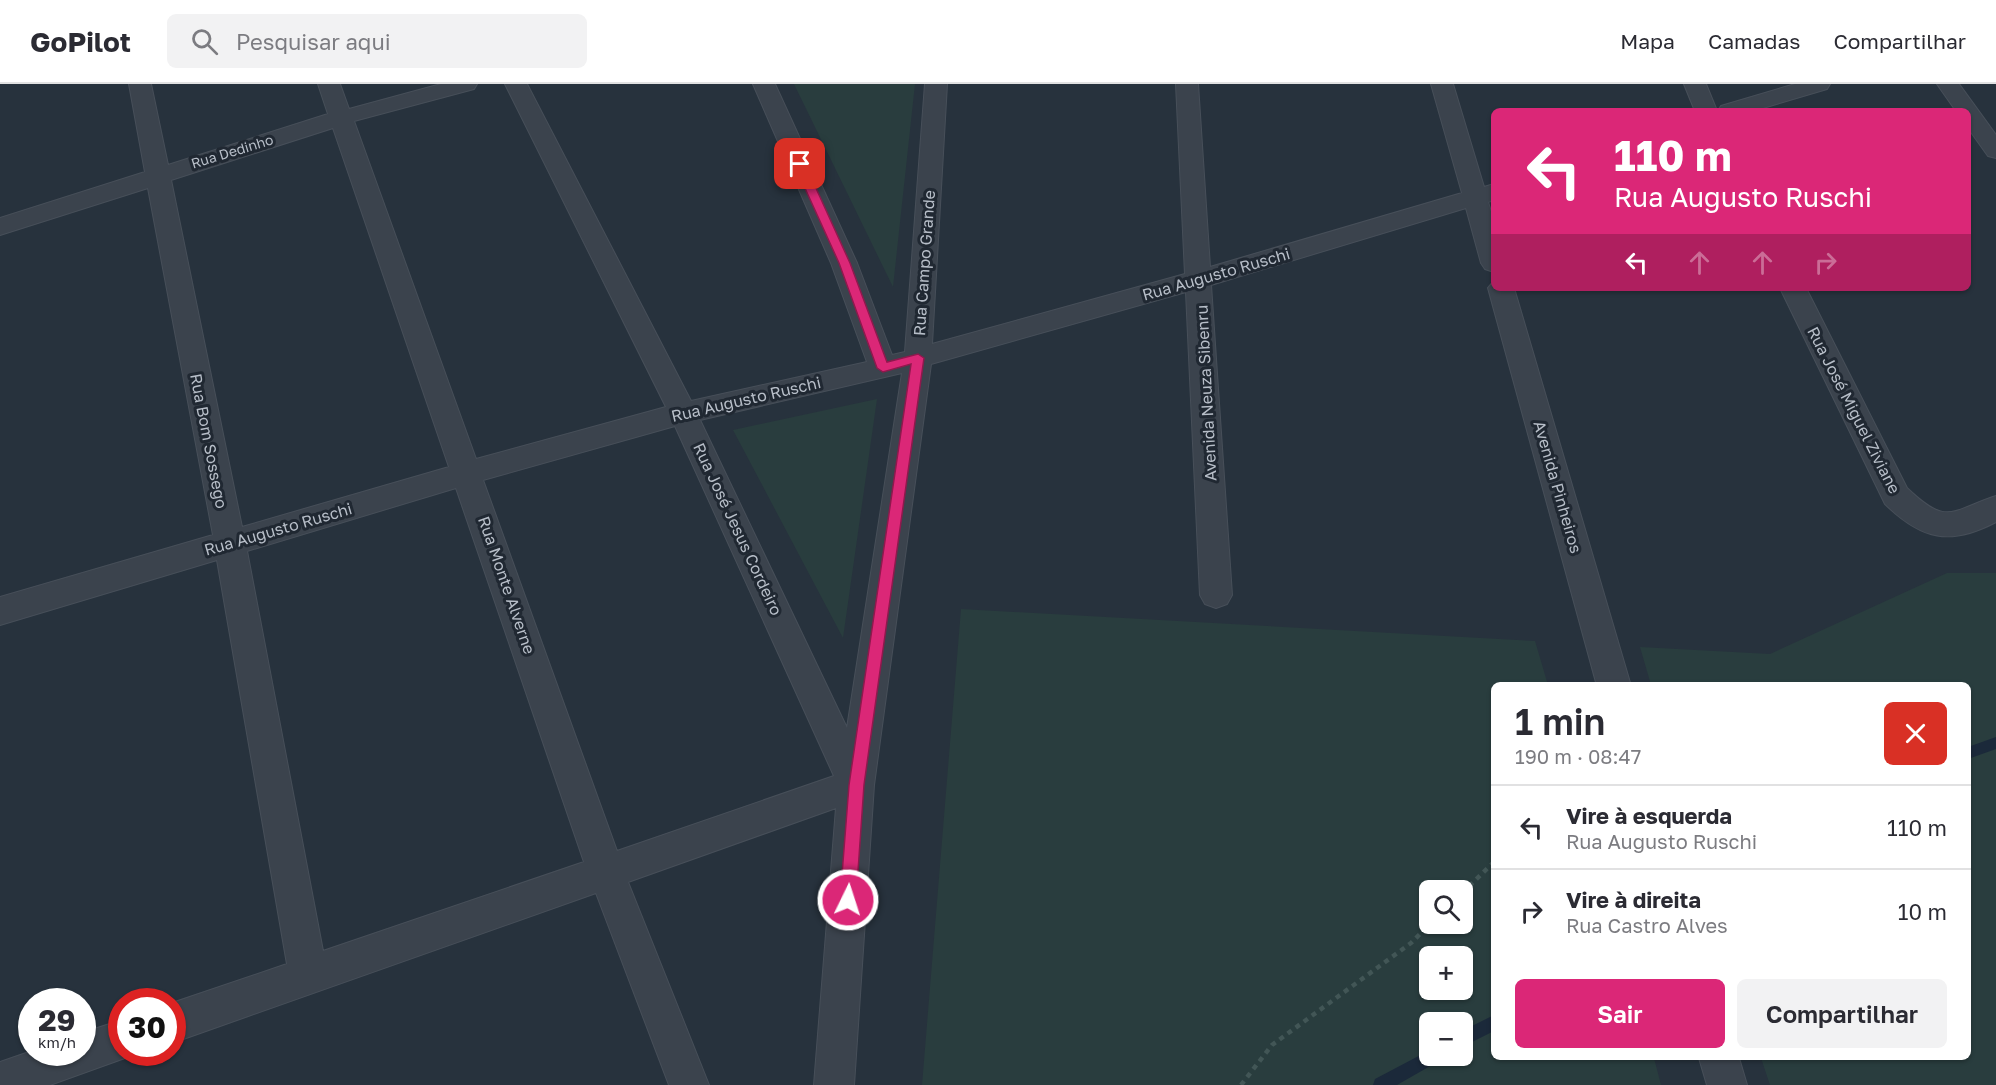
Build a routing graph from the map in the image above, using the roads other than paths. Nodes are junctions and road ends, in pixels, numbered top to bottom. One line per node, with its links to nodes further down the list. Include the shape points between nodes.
1 (140, 84): 18 (street, Rua Bom Sossego)
2 (329, 84): 16 (street, Rua Monte Alverne)
3 (466, 84): 16 (street, Rua Dedinho)
4 (516, 84): 27 (street, Rua José Jesus Cordeiro)
5 (764, 84): 26 (street, via 844,263)
6 (936, 84): 25 (street, Rua Campo Grande)
7 (1188, 84): 22 (street, Avenida Neuza Sibenru)
8 (1442, 84): 19 (street)
9 (1695, 84): 12 (street)
10 (1819, 84): 13 (street)
11 (1948, 84): 14 (street)
12 (1705, 108)
13 (1739, 108)
14 (1966, 108)
15 (1971, 115): 17 (street)
16 (340, 117): 18 (street, Rua Dedinho); 28 (street, Rua Monte Alverne)
17 (1996, 151)
18 (156, 175): 20 (street, Rua Dedinho); 30 (street, Rua Bom Sossego)
19 (1485, 195): 21 (street); 22 (street, Rua Augusto Ruschi)
20 (0, 227)
21 (1491, 240)
22 (1200, 279): 25 (street, Rua Augusto Ruschi); 31 (street, Avenida Neuza Sibenru)
23 (1502, 291): 33 (street, Avenida Pinheiros)
24 (1794, 291): 29 (street, Rua José Miguel Ziviane, via 1896,496 1909,510 1948,527 1961,526)
25 (918, 358): 26 (street, Rua Augusto Ruschi); 34 (street, Rua Campo Grande)
26 (883, 368): 27 (street, Rua Augusto Ruschi)
27 (683, 413): 28 (street, Rua Augusto Ruschi); 34 (street, Rua José Jesus Cordeiro)
28 (468, 473): 30 (street, Rua Augusto Ruschi); 35 (street, Rua Monte Alverne)
29 (1996, 508)
30 (230, 543): 32 (street, Rua Augusto Ruschi); 36 (street, Rua Bom Sossego)
31 (1216, 595)
32 (0, 610)
33 (1613, 682)
34 (856, 785): 35 (street); 41 (street, Rua Campo Grande)
35 (606, 872): 36 (street); 40 (street, Rua Monte Alverne)
36 (308, 976): 37 (street)
37 (186, 1018)
38 (108, 1045): 39 (street)
39 (0, 1082)
40 (689, 1085)
41 (834, 1085)

